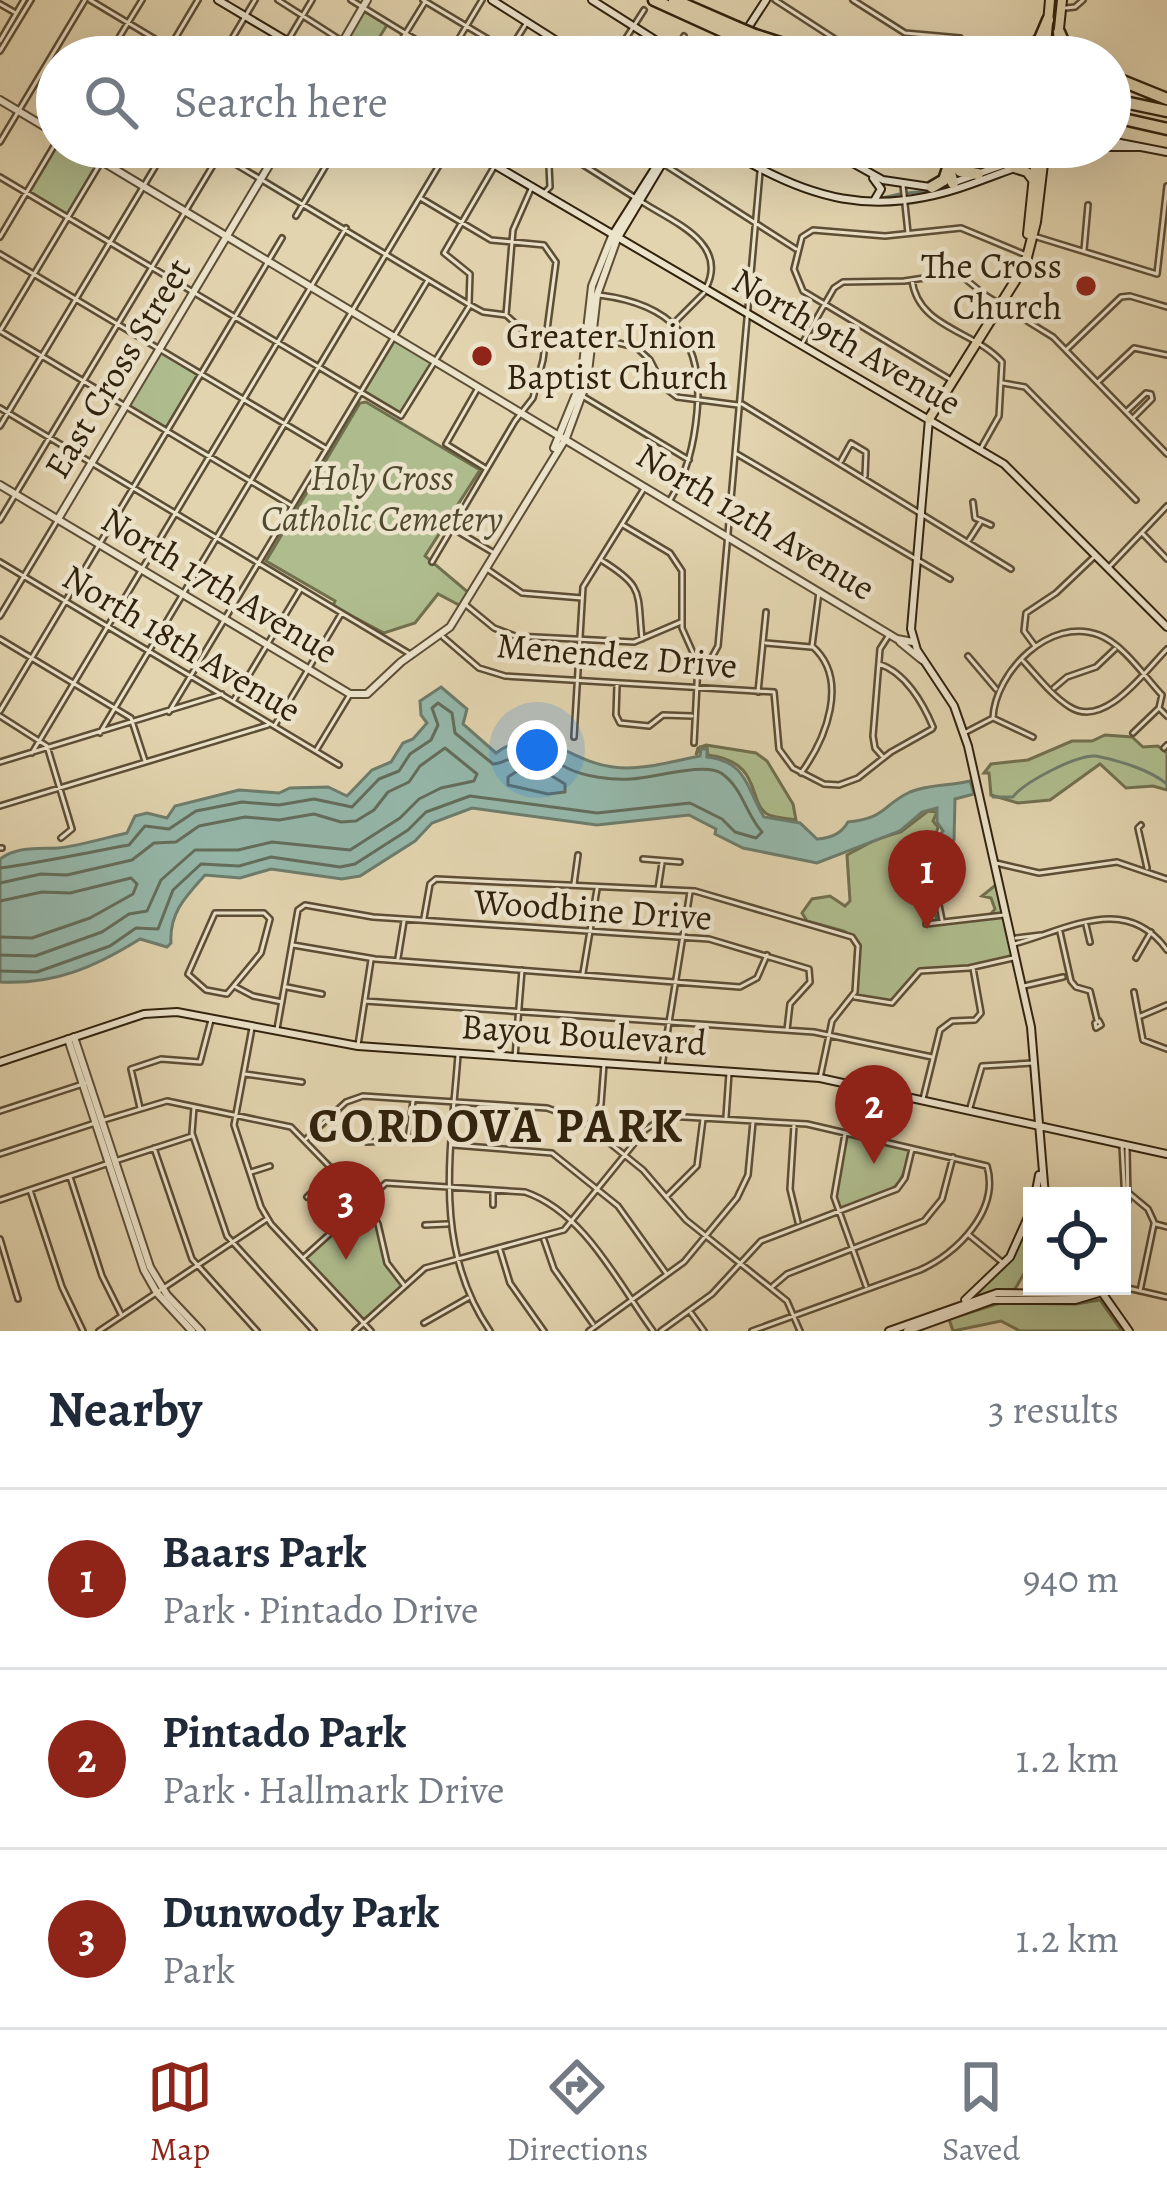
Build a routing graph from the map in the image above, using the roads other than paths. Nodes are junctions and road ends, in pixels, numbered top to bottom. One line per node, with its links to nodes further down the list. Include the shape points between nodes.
1 (27, 0): 24 (street)
2 (87, 0): 29 (street); 35 (street)
3 (142, 0): 29 (street)
4 (198, 0): 38 (street)
5 (218, 0): 25 (main road)
6 (255, 0): 25 (street)
7 (278, 0): 26 (street)
8 (312, 0): 26 (street)
9 (351, 0): 19 (street)
10 (424, 0): 30 (street); 34 (street)
11 (482, 0): 30 (street)
12 (492, 0): 28 (main road)
13 (594, 0): 31 (main road)
14 (654, 0): 32 (highway)
15 (674, 0): 32 (highway)
16 (770, 0): 52 (main road); 54 (street)
17 (853, 0): 55 (street, via 905,33)
18 (1083, 0): 22 (street)
19 (364, 3): 34 (street); 43 (main road)
20 (0, 4): 24 (street)
21 (1047, 4): 22 (street); 27 (main road)
22 (1062, 4): 33 (main road)
23 (644, 10): 31 (street)
24 (18, 15): 59 (street); 60 (street)
25 (245, 16): 39 (street); 40 (main road)
26 (302, 16): 41 (street); 42 (street)
27 (1048, 20): 56 (highway); 57 (main road)
28 (526, 22): 48 (street); 49 (main road)
29 (128, 23): 36 (street); 37 (street)
30 (467, 26): 46 (street); 47 (street)
31 (634, 27): 50 (street); 51 (main road)
32 (733, 31): 53 (highway, bridge)
33 (1059, 32): 58 (highway)
34 (405, 33): 44 (street); 45 (street)
35 (66, 36)
36 (120, 36)
37 (150, 36)
38 (177, 36)
39 (233, 36)
40 (279, 36)
41 (290, 36)
42 (334, 36)
43 (345, 36)
44 (403, 36)
45 (410, 36)
46 (460, 36)
47 (481, 36)
48 (518, 36)
49 (548, 36)
50 (628, 36)
51 (648, 36)
52 (745, 36)
53 (746, 36)
54 (829, 36)
55 (927, 36)
56 (1041, 36)
57 (1052, 36)
58 (1060, 36)
59 (0, 41)
60 (0, 51)
61 (36, 84): 66 (street)
62 (1131, 85): 63 (highway)
63 (1167, 99)
64 (0, 100): 66 (main road)
65 (1131, 103): 67 (highway)
66 (18, 111): 69 (main road); 71 (street)
67 (1167, 111)
68 (1131, 118): 70 (highway)
69 (36, 123)
70 (1167, 126)
71 (0, 142)
72 (1131, 145): 73 (main road)
73 (1167, 152)
74 (40, 168): 111 (street)
75 (98, 168): 121 (street)
76 (113, 168): 107 (main road, North 12th Avenue)
77 (154, 168): 107 (street)
78 (211, 168): 119 (street)
79 (243, 168): 103 (street)
80 (268, 168): 103 (main road, East Cross Street)
81 (324, 168): 117 (street)
82 (438, 168): 113 (street)
83 (494, 168): 122 (street)
84 (498, 168): 110 (main road, North 9th Avenue)
85 (549, 168): 112 (street)
86 (588, 168): 114 (street)
87 (659, 168): 114 (main road)
88 (670, 168): 123 (street)
89 (755, 168): 99 (main road)
90 (859, 168): 100 (main road)
91 (944, 168): 109 (highway, via 945,178)
92 (949, 168): 106 (highway)
93 (956, 168): 101 (highway)
94 (1000, 168): 101 (main road)
95 (1003, 168): 106 (main road)
96 (1021, 168): 104 (main road)
97 (1037, 168): 104 (main road)
98 (1038, 168): 126 (main road)
99 (760, 171): 116 (main road, via 808,193); 123 (street)
100 (867, 173): 105 (main road); 116 (main road, via 880,189)
101 (978, 174): 106 (main road)
102 (0, 177): 111 (street)
103 (261, 179): 117 (street); 127 (main road, East Cross Street)
104 (1034, 182): 126 (main road)
105 (902, 185): 109 (main road); 115 (street)
106 (956, 185): 109 (main road); 115 (main road)
107 (143, 186): 119 (main road, North 12th Avenue); 131 (street)
108 (1167, 186): 134 (street, via 1157,274)
109 (932, 187)
110 (532, 188): 112 (main road, North 9th Avenue); 132 (street)
111 (26, 193): 121 (street); 128 (street)
112 (543, 194): 129 (main road, North 9th Avenue)
113 (420, 198): 122 (street); 136 (street)
114 (638, 200): 129 (main road); 144 (street, via 706,247 712,271)
115 (904, 201): 116 (main road); 125 (street)
116 (871, 202)
117 (303, 204): 120 (street); 124 (street)
118 (1088, 205): 134 (street)
119 (185, 211): 127 (main road, North 12th Avenue); 139 (street)
120 (296, 216)
121 (68, 218): 131 (street); 140 (street)
122 (461, 222): 132 (street); 148 (street, via 445,257 471,277)
123 (756, 223): 133 (street); 153 (street)
124 (346, 228): 136 (street); 143 (street)
125 (908, 235): 133 (street, via 813,230); 137 (street, via 963,228)
126 (1031, 235): 134 (street); 137 (main road)
127 (227, 236): 138 (main road, North 12th Avenue); 145 (main road, East Cross Street)
128 (0, 237)
129 (615, 237): 144 (main road, North 9th Avenue); 146 (main road)
130 (282, 238): 138 (street)
131 (110, 242): 139 (street); 147 (street)
132 (512, 242): 154 (street); 159 (street, via 544,245 554,255)
133 (797, 250): 149 (street, via 797,282)
134 (1084, 252)
135 (0, 254): 140 (street)
136 (386, 254): 141 (street); 152 (street)
137 (1025, 255): 150 (main road)
138 (269, 261): 143 (main road, North 12th Avenue); 155 (street)
139 (152, 268): 145 (street); 156 (street)
140 (34, 274): 147 (street); 158 (street)
141 (428, 280): 148 (street); 160 (street)
142 (912, 280): 149 (street, via 846,280); 150 (street, via 958,273); 164 (street, via 921,308)
143 (311, 286): 152 (main road, North 12th Avenue); 162 (street)
144 (705, 291): 153 (main road, North 9th Avenue); 157 (street)
145 (194, 292): 155 (street); 165 (main road, East Cross Street)
146 (594, 295): 157 (street, via 641,303); 161 (main road)
147 (76, 299): 156 (street); 168 (street)
148 (469, 304): 154 (street); 169 (street)
149 (825, 304): 163 (street); 173 (street)
150 (1003, 305): 164 (main road); 166 (street)
151 (1167, 307): 166 (street, via 1123,296)
152 (352, 311): 160 (main road, North 12th Avenue); 170 (street)
153 (748, 312): 163 (main road, North 9th Avenue); 181 (street)
154 (506, 315): 159 (street, via 520,329)
155 (235, 317): 162 (street); 171 (street)
156 (118, 324): 165 (street); 172 (street)
157 (673, 324): 180 (street, via 695,359)
158 (0, 331): 168 (street)
159 (546, 333): 161 (street); 184 (street, via 539,382)
160 (394, 336): 169 (main road, North 12th Avenue); 177 (street)
161 (590, 337): 178 (main road); 180 (street, via 636,347 668,392)
162 (277, 342): 170 (street); 179 (street)
163 (802, 343): 188 (main road, North 9th Avenue)
164 (978, 343): 173 (main road); 175 (street, via 1000,358)
165 (160, 349): 171 (street); 182 (main road, East Cross Street)
166 (1065, 350): 174 (street)
167 (1167, 355): 174 (street, via 1134,347)
168 (42, 356): 172 (street); 186 (street)
169 (436, 361): 176 (main road, North 12th Avenue); 177 (street, via 401,416)
170 (319, 367): 177 (street); 189 (street)
171 (201, 374): 179 (street); 192 (street)
172 (83, 381): 182 (street); 194 (street)
173 (953, 381): 188 (main road)
174 (1097, 382): 185 (street)
175 (1001, 383): 199 (street, via 998,421); 214 (street, via 1025,387)
176 (479, 387): 184 (main road, North 12th Avenue); 206 (street, via 446,444)
177 (361, 392): 198 (street)
178 (580, 395): 193 (main road); 203 (street)
179 (243, 399): 189 (street); 202 (street)
180 (698, 402): 181 (street); 203 (street)
181 (740, 404): 200 (street); 205 (street)
182 (125, 406): 192 (street); 204 (main road, East Cross Street)
183 (0, 408): 186 (street)
184 (522, 412): 193 (main road, North 12th Avenue); 206 (street)
185 (1126, 412): 187 (street); 187 (street, via 1150,394)
186 (8, 413): 190 (street); 194 (street)
187 (1132, 418): 197 (street)
188 (929, 419): 191 (main road, North 9th Avenue); 195 (main road)
189 (285, 424): 198 (street); 208 (street)
190 (0, 426)
191 (943, 428): 195 (main road); 199 (main road, North 9th Avenue)
192 (167, 431): 202 (street); 211 (street)
193 (563, 436): 210 (main road, North 12th Avenue); 231 (main road)
194 (50, 438): 204 (street); 212 (street)
195 (926, 440): 218 (main road)
196 (1167, 442): 197 (street)
197 (1161, 448): 201 (street)
198 (327, 449): 216 (street)
199 (980, 449): 232 (main road, North 9th Avenue, via 1023,480)
200 (735, 453): 227 (street); 235 (street)
201 (1167, 454)
202 (209, 456): 208 (street); 219 (street)
203 (689, 460): 213 (street)
204 (92, 463): 211 (street); 221 (main road, East Cross Street)
205 (839, 463): 207 (street); 207 (street, via 851,443 868,454)
206 (486, 469): 225 (street)
207 (865, 478): 218 (street)
208 (251, 481): 216 (street); 228 (street)
209 (0, 485): 212 (main road, North 17th Avenue)
210 (646, 486): 213 (main road, North 12th Avenue); 223 (street)
211 (134, 488): 219 (street); 230 (street)
212 (16, 494): 220 (street); 221 (main road, North 17th Avenue)
213 (670, 500): 227 (main road, North 12th Avenue)
214 (1136, 500)
215 (974, 502): 222 (street)
216 (292, 506): 238 (street)
217 (1167, 506): 226 (street)
218 (920, 512): 229 (street); 235 (main road)
219 (175, 513): 228 (street); 241 (street)
220 (0, 520)
221 (58, 520): 230 (main road, North 17th Avenue); 243 (street, East Cross Street)
222 (981, 521): 224 (street); 229 (street)
223 (622, 524): 233 (street); 255 (street, via 680,566)
224 (991, 525)
225 (451, 528): 231 (street); 237 (street)
226 (1142, 533): 234 (street); 240 (street)
227 (728, 535): 246 (main road, North 12th Avenue); 277 (street, via 718,646)
228 (217, 538): 238 (street); 247 (street)
229 (969, 541): 242 (street)
230 (100, 544): 241 (main road, North 17th Avenue); 249 (street)
231 (494, 553): 239 (main road)
232 (1096, 555): 240 (main road, North 9th Avenue); 268 (street, via 1026,613 1024,631)
233 (599, 559): 248 (street); 263 (street, via 637,587)
234 (1167, 559)
235 (916, 560): 244 (street); 256 (main road)
236 (0, 562): 243 (street, North 18th Avenue)
237 (432, 562)
238 (259, 563): 245 (street); 254 (street)
239 (486, 567): 248 (street, via 522,593); 250 (main road)
240 (1109, 567): 258 (main road, North 9th Avenue)
241 (141, 569): 247 (main road, North 17th Avenue); 257 (street)
242 (1011, 569)
243 (24, 576): 249 (street, North 18th Avenue); 253 (street, East Cross Street)
244 (950, 579)
245 (301, 588): 252 (street); 266 (street)
246 (820, 590): 260 (main road, North 12th Avenue); 267 (street)
247 (183, 595): 254 (main road, North 17th Avenue); 271 (street)
248 (582, 598): 262 (street)
249 (66, 602): 257 (street, North 18th Avenue); 274 (street)
250 (464, 604): 259 (main road); 262 (street, via 505,634)
251 (766, 612): 265 (street)
252 (342, 613): 272 (street); 279 (street)
253 (0, 616)
254 (225, 620): 266 (main road, North 17th Avenue); 281 (street)
255 (681, 622): 263 (street); 277 (street)
256 (910, 623): 260 (main road); 264 (main road)
257 (107, 626): 271 (street, North 18th Avenue); 283 (street)
258 (1167, 627)
259 (441, 634): 272 (main road); 282 (street, Menendez Drive, via 491,673)
260 (896, 638): 264 (main road, North 12th Avenue); 276 (main road); 278 (street, via 882,644)
261 (0, 639): 274 (street)
262 (580, 639): 263 (street); 282 (street)
263 (642, 641)
264 (913, 642): 276 (main road)
265 (763, 643): 267 (street); 288 (street)
266 (267, 644): 279 (main road, North 17th Avenue); 291 (street)
267 (812, 646): 317 (street, via 830,667 829,705 822,742)
268 (1037, 647): 269 (street, via 1078,633 1098,634); 275 (street)
269 (1117, 648): 280 (street); 287 (street)
270 (1167, 649): 280 (street)
271 (149, 651): 281 (street, North 18th Avenue); 292 (street)
272 (412, 655): 290 (main road, via 371,693)
273 (968, 656): 286 (street)
274 (32, 658): 283 (street); 295 (street)
275 (1023, 661): 286 (street); 287 (street)
276 (924, 662): 303 (main road)
277 (698, 664): 285 (street)
278 (878, 664): 301 (street, via 911,689); 313 (street, via 872,741)
279 (308, 669): 290 (main road, North 17th Avenue); 300 (street)
280 (1142, 674): 287 (street, via 1097,712 1073,709); 293 (street, via 1162,695)
281 (191, 676): 289 (street, North 18th Avenue); 294 (street)
282 (577, 681): 284 (street, Menendez Drive); 306 (street)
283 (74, 683): 292 (street); 308 (street)
284 (617, 683): 285 (street, Menendez Drive); 296 (street, via 620,723)
285 (698, 688): 288 (street, Menendez Drive); 296 (street)
286 (998, 690): 298 (street)
287 (1052, 690)
288 (758, 692): 317 (street, Menendez Drive, via 779,691 776,742)
289 (222, 694): 291 (street, North 18th Avenue); 294 (street)
290 (350, 694): 311 (street)
291 (233, 701): 300 (street, North 18th Avenue)
292 (116, 708): 299 (street); 302 (street)
293 (1160, 708): 297 (street); 304 (street)
294 (170, 712): 299 (street)
295 (0, 714): 308 (street)
296 (696, 716): 309 (street)
297 (1167, 716)
298 (993, 718): 303 (street); 307 (street)
299 (134, 723): 302 (street); 315 (street)
300 (272, 724): 311 (street, North 18th Avenue); 315 (street)
301 (932, 729): 305 (street); 313 (street)
302 (100, 733): 310 (street)
303 (964, 733): 326 (main road)
304 (1133, 733)
305 (942, 734)
306 (574, 737)
307 (1033, 737)
308 (40, 740): 310 (street); 312 (street)
309 (694, 743)
310 (48, 748): 312 (street); 318 (street)
311 (316, 751): 316 (street, North 18th Avenue)
312 (32, 753): 314 (street)
313 (884, 757): 317 (street, via 839,785)
314 (0, 762)
315 (146, 762): 318 (street)
316 (339, 765)
317 (801, 773)
318 (60, 788): 319 (street); 321 (street, via 72,829)
319 (0, 806)
320 (1141, 825): 327 (street)
321 (61, 838)
322 (578, 855): 330 (street)
323 (643, 859): 324 (street)
324 (662, 861): 325 (street); 332 (street)
325 (680, 862)
326 (994, 864): 327 (street, via 1040,873 1114,862); 334 (main road)
327 (1147, 870): 328 (street)
328 (1167, 878)
329 (945, 880): 337 (street, via 937,895)
330 (573, 886): 331 (street); 336 (street, via 432,880)
331 (597, 887): 332 (street); 340 (street)
332 (658, 890): 333 (street)
333 (690, 891): 343 (street); 363 (street, via 856,940)
334 (1006, 915): 337 (street); 344 (main road)
335 (405, 919): 336 (street, Woodbine Drive); 346 (street, Woodbine Drive, via 301,906); 352 (street)
336 (424, 920): 340 (street, Woodbine Drive)
337 (943, 922): 339 (street)
338 (1085, 923): 341 (street); 342 (street, via 1117,916); 345 (street)
339 (926, 924)
340 (590, 931): 343 (street, Woodbine Drive); 355 (street)
341 (1060, 931): 344 (street); 370 (street, via 1071,981 1090,991)
342 (1152, 931): 347 (street); 351 (street)
343 (682, 938): 348 (street, Woodbine Drive); 357 (street)
344 (1012, 942): 349 (main road)
345 (1090, 942)
346 (291, 945): 350 (street); 359 (street)
347 (1167, 950)
348 (768, 955): 357 (street, via 744,986); 373 (street, Woodbine Drive, via 812,974 790,1004)
349 (1016, 957): 353 (street); 360 (main road)
350 (372, 958): 352 (street); 364 (street)
351 (1136, 958)
352 (398, 960): 354 (street)
353 (972, 967): 363 (street, via 920,970 892,1003); 381 (street, via 980,1016 942,1027)
354 (522, 969): 355 (street); 367 (street)
355 (583, 973): 357 (street)
356 (1063, 977): 360 (street)
357 (676, 979): 371 (street)
358 (236, 986): 358 (street, via 227,994 208,991 188,975 215,913 264,914 264,948); 365 (street)
359 (286, 986): 362 (street); 365 (street)
360 (1022, 987): 384 (main road)
361 (1134, 992): 368 (street)
362 (322, 994)
363 (854, 996): 375 (street)
364 (365, 1001): 367 (street); 377 (street)
365 (283, 1002): 374 (street)
366 (1167, 1005): 368 (street)
367 (518, 1012): 371 (street); 380 (street)
368 (1139, 1016): 378 (street, via 1146,1044)
369 (212, 1018): 372 (main road, Bayou Boulevard); 376 (main road, Bayou Boulevard, via 153,1012); 396 (street, via 200,1062 161,1059 131,1070)
370 (1097, 1020)
371 (669, 1022): 373 (street); 385 (street)
372 (253, 1026): 374 (main road, Bayou Boulevard); 387 (street)
373 (787, 1030): 375 (street)
374 (277, 1031): 377 (main road, Bayou Boulevard)
375 (829, 1034): 381 (street); 388 (street)
376 (71, 1038): 382 (main road, Bayou Boulevard); 390 (main road)
377 (358, 1046): 379 (main road, Bayou Boulevard)
378 (1167, 1049)
379 (458, 1053): 380 (main road, Bayou Boulevard); 394 (street)
380 (515, 1057): 383 (main road, Bayou Boulevard)
381 (932, 1057): 393 (street)
382 (0, 1062)
383 (604, 1063): 385 (main road, Bayou Boulevard); 405 (street, via 601,1103)
384 (1034, 1063): 398 (street, via 982,1066); 406 (main road)
385 (662, 1066): 386 (main road, Bayou Boulevard)
386 (730, 1071): 388 (main road, Bayou Boulevard); 401 (street)
387 (243, 1074): 389 (street); 399 (street)
388 (820, 1078): 391 (main road, Bayou Boulevard)
389 (302, 1082)
390 (85, 1083): 397 (street); 403 (main road)
391 (892, 1094): 393 (main road, Bayou Boulevard); 410 (street)
392 (413, 1099): 394 (street); 409 (street, via 353,1097); 411 (street, via 408,1140)
393 (923, 1100): 398 (main road, Bayou Boulevard)
394 (454, 1102): 405 (street, via 555,1109); 412 (street)
395 (194, 1106): 396 (street); 399 (street); 408 (street)
396 (140, 1108): 403 (street)
397 (0, 1111)
398 (969, 1111): 406 (main road, Bayou Boulevard)
399 (236, 1114): 409 (street, via 286,1124); 424 (street)
400 (703, 1117): 401 (street); 418 (street, via 661,1118); 434 (street, via 697,1166)
401 (726, 1118): 402 (street)
402 (753, 1120): 404 (street); 451 (street, via 747,1181)
403 (98, 1122): 416 (street); 420 (main road)
404 (794, 1123): 407 (street); 447 (street, via 790,1196)
405 (588, 1126): 418 (street)
406 (1037, 1126): 413 (main road, Bayou Boulevard); 423 (main road)
407 (846, 1132): 410 (street); 441 (street, via 834,1185)
408 (193, 1135): 415 (street); 454 (street)
409 (306, 1139): 422 (street)
410 (882, 1140): 414 (street)
411 (367, 1142)
412 (452, 1144): 427 (street); 433 (street, via 548,1152)
413 (1125, 1145): 417 (main road, Bayou Boulevard); 426 (street)
414 (912, 1147): 419 (street); 441 (street, via 900,1186)
415 (154, 1148): 420 (street); 461 (street)
416 (0, 1154)
417 (1167, 1154)
418 (625, 1156): 433 (street); 434 (street)
419 (953, 1156): 449 (street, via 987,1166 987,1193); 456 (street, via 930,1215)
420 (111, 1162): 425 (street); 467 (main road)
421 (270, 1166): 424 (street)
422 (335, 1171): 435 (street); 437 (street)
423 (1041, 1172): 428 (main road); 429 (main road)
424 (249, 1173): 442 (street)
425 (69, 1176): 431 (street); 480 (street)
426 (1125, 1184): 430 (street); 439 (street)
427 (449, 1186): 432 (street); 437 (street, via 386,1183); 444 (street)
428 (1037, 1187)
429 (1044, 1187)
430 (1125, 1187)
431 (29, 1189): 436 (street); 486 (street)
432 (493, 1189): 440 (street); 443 (street, via 531,1194)
433 (598, 1189): 443 (street); 462 (street)
434 (666, 1196): 451 (street)
435 (307, 1197)
436 (0, 1200)
437 (364, 1201): 457 (street); 463 (street)
438 (1131, 1201): 439 (street)
439 (1137, 1202): 445 (street)
440 (493, 1205)
441 (838, 1211): 447 (street); 456 (street)
442 (267, 1219): 454 (street); 457 (street)
443 (572, 1221): 452 (street); 477 (street)
444 (449, 1224): 446 (street); 458 (street)
445 (1154, 1224): 448 (street); 469 (street)
446 (425, 1225)
447 (799, 1225): 459 (street, via 760,1241)
448 (1167, 1227)
449 (968, 1234): 460 (street); 465 (street, via 929,1266)
450 (1023, 1234): 460 (main road)
451 (706, 1236): 459 (street); 462 (street)
452 (544, 1238): 455 (street); 485 (street, via 554,1269)
453 (0, 1239): 474 (street)
454 (232, 1243): 461 (street); 491 (street)
455 (500, 1249): 458 (street); 495 (street, via 511,1283)
456 (853, 1250): 464 (street); 465 (street)
457 (303, 1258): 483 (street)
458 (455, 1259): 463 (street); 475 (street)
459 (739, 1262): 464 (street); 479 (street)
460 (1005, 1264): 478 (main road)
461 (197, 1266): 467 (street); 490 (street)
462 (667, 1275): 477 (street)
463 (404, 1285): 483 (street)
464 (771, 1288): 481 (street)
465 (867, 1289): 481 (street)
466 (1131, 1290): 469 (street)
467 (160, 1291): 480 (street); 488 (main road); 489 (main road)
468 (1023, 1291): 478 (main road)
469 (1140, 1291): 473 (street)
470 (1023, 1292): 476 (main road)
471 (1079, 1295): 476 (main road)
472 (1104, 1295): 504 (main road)
473 (1167, 1297)
474 (18, 1298)
475 (470, 1298): 484 (street); 494 (street)
476 (1014, 1298): 482 (main road)
477 (631, 1301): 485 (street); 497 (street)
478 (953, 1307): 482 (main road)
479 (689, 1311): 498 (street); 499 (street)
480 (122, 1316): 487 (street)
481 (795, 1316): 500 (street); 501 (street)
482 (944, 1316): 502 (main road); 503 (main road)
483 (364, 1323): 492 (street); 493 (street)
484 (424, 1323)
485 (595, 1327): 496 (street)
486 (83, 1331)
487 (99, 1331)
488 (191, 1331)
489 (201, 1331)
490 (257, 1331)
491 (314, 1331)
492 (355, 1331)
493 (371, 1331)
494 (490, 1331)
495 (544, 1331)
496 (589, 1331)
497 (652, 1331)
498 (662, 1331)
499 (704, 1331)
500 (752, 1331)
501 (800, 1331)
502 (889, 1331)
503 (908, 1331)
504 (1129, 1331)

